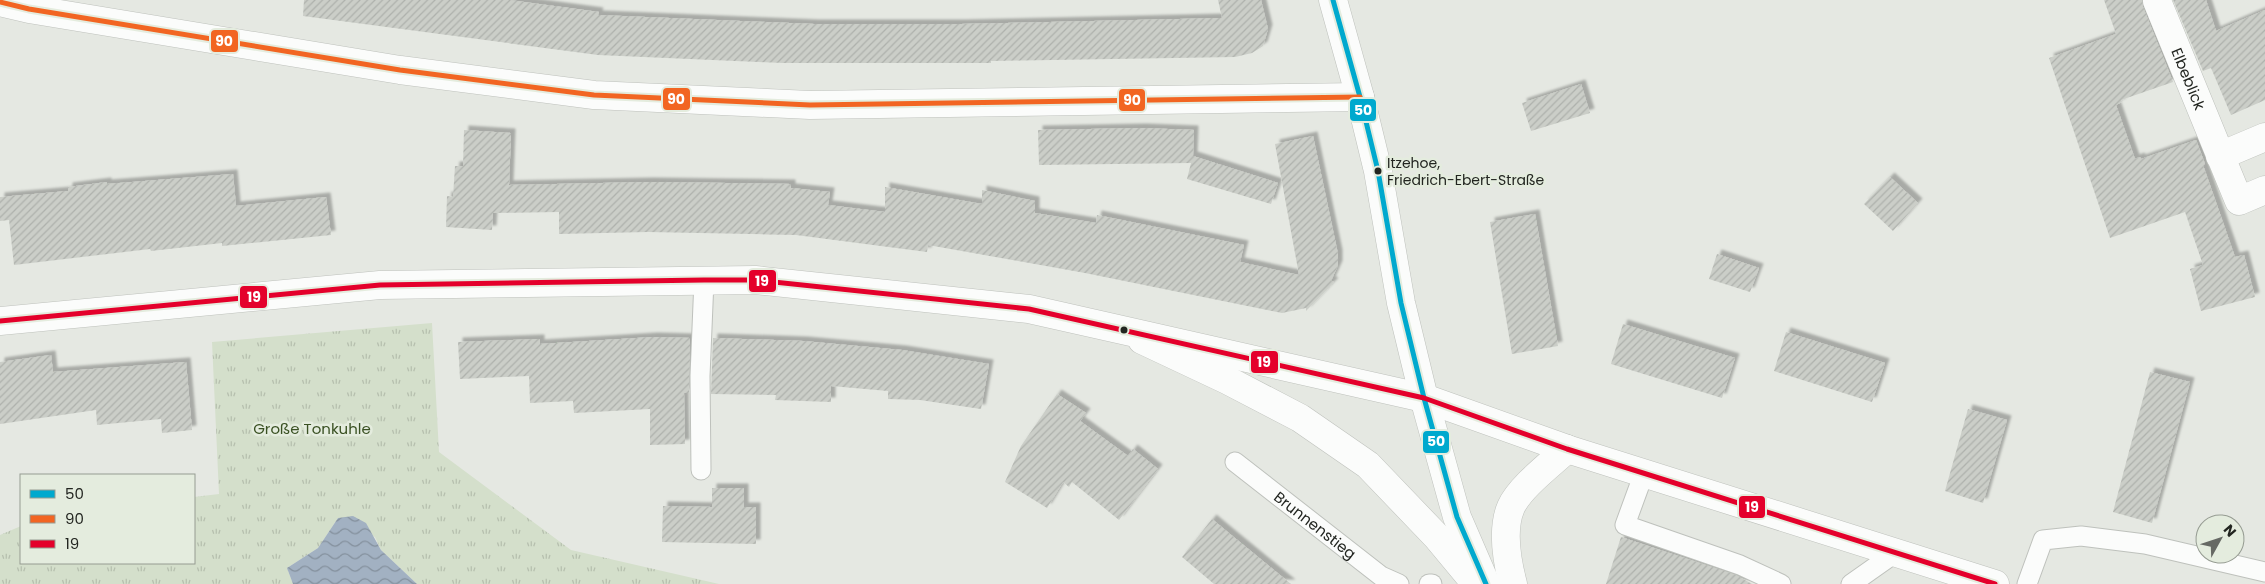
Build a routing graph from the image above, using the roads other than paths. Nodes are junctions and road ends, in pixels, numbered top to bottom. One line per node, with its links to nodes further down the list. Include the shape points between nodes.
1 (2157, 0): 6 (main road, Elbeblick)
2 (1336, 1): 4 (main road)
3 (0, 2): 4 (main road, via 400,70 594,95 810,105)
4 (1360, 97): 11 (main road, via 1378,171 1401,303)
5 (2265, 138): 6 (main road)
6 (2220, 156): 7 (main road, Elbeblick, via 2239,201)
7 (2265, 190)
8 (704, 280): 9 (main road, via 380,285); 10 (main road, via 755,280 1029,309); 14 (lane, via 700,376)
9 (0, 321)
10 (1118, 329): 11 (main road); 19 (main road, via 1300,418 1368,465 1437,537)
11 (1424, 398): 12 (main road); 20 (main road, via 1457,517)
12 (1567, 449): 15 (main road); 21 (main road, via 1523,491 1508,516 1507,552)
13 (1235, 462): 18 (lane, Brunnenstieg, via 1380,576)
14 (702, 470)
15 (1644, 473): 16 (main road); 22 (lane, via 1626,525 1692,552 1740,565)
16 (1895, 552): 23 (lane); 24 (main road)
17 (2265, 572): 25 (lane, via 2145,544 2081,536 2043,540)
18 (1399, 584)
19 (1476, 584)
20 (1486, 584)
21 (1513, 584)
22 (1781, 584)
23 (1851, 584)
24 (1995, 584)
25 (2027, 584)

